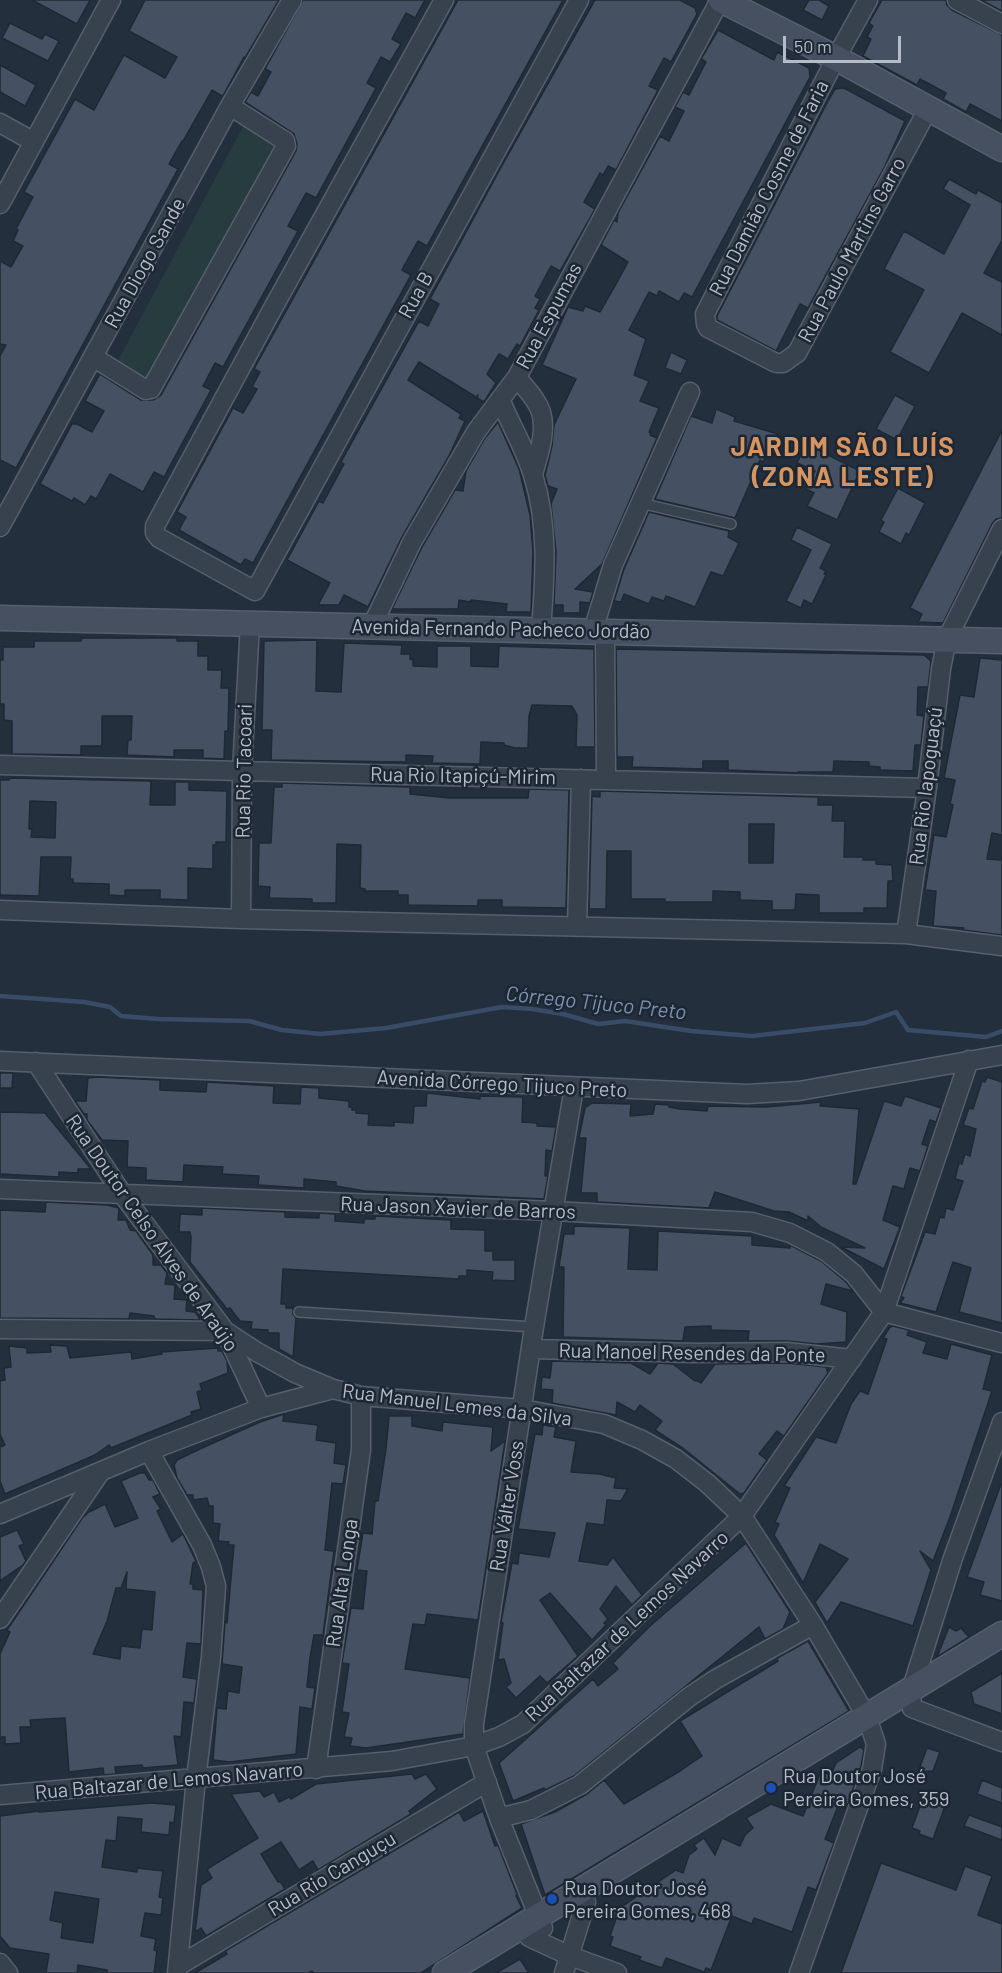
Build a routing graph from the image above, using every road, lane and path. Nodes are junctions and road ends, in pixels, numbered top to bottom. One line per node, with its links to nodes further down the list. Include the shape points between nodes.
1 (111, 0): 13 (street)
2 (292, 0): 10 (street, Rua Diogo Sande)
3 (444, 0): 4 (street, Rua B, via 155,526 159,538 255,591)
4 (579, 0)
5 (721, 0): 9 (street); 18 (street, Rua Espumas)
6 (868, 0): 9 (street, Rua Damião Cosme de Faria)
7 (957, 0): 8 (street)
8 (1002, 24)
9 (836, 58): 11 (street); 16 (street, Rua Damião Cosme de Faria)
10 (230, 106): 17 (street, Rua Diogo Sande); 17 (street, via 285,141 281,156 151,389 146,390)
11 (928, 109): 14 (street); 16 (street, Rua Paulo Martins Garro, via 791,359 776,363 708,328)
12 (0, 123): 13 (street)
13 (34, 142): 15 (street)
14 (1002, 149)
15 (0, 204)
16 (705, 314)
17 (93, 357): 24 (street, Rua Diogo Sande)
18 (517, 377): 20 (street, Rua Espumas); 21 (street, via 541,411 541,443)
19 (690, 392): 22 (street)
20 (500, 399): 21 (street); 28 (street, Rua Espumas, via 476,432 412,542)
21 (533, 474): 29 (street, via 545,550)
22 (640, 503): 23 (lane); 30 (street, via 613,565)
23 (731, 524)
24 (0, 527)
25 (1002, 530): 31 (street, Rua Rio Iapoguaçú)
26 (0, 618): 27 (street, Avenida Fernando Pacheco Jordão)
27 (250, 623): 28 (street, Avenida Fernando Pacheco Jordão); 34 (street, Rua Rio Tacoari)
28 (371, 628): 29 (street, Avenida Fernando Pacheco Jordão)
29 (541, 630): 30 (street, Avenida Fernando Pacheco Jordão)
30 (599, 631): 31 (street, Avenida Fernando Pacheco Jordão); 36 (street)
31 (947, 639): 32 (street, Avenida Fernando Pacheco Jordão); 37 (street, Rua Rio Iapoguaçú)
32 (1002, 641)
33 (0, 765): 34 (street, Rua Rio Itapiçú-Mirim)
34 (242, 771): 35 (street, Rua Rio Itapiçú-Mirim); 39 (street, Rua Rio Tacoari)
35 (581, 779): 36 (street, Rua Rio Itapiçú-Mirim); 40 (street)
36 (606, 780): 37 (street, Rua Rio Itapiçú-Mirim)
37 (927, 788): 41 (street, Rua Rio Iapoguaçú)
38 (0, 910): 39 (street)
39 (241, 919): 40 (street)
40 (577, 927): 41 (street)
41 (906, 934): 42 (street)
42 (1002, 946)
43 (1002, 1055): 44 (street, Avenida Córrego Tijuco Preto)
44 (969, 1060): 47 (street, Avenida Córrego Tijuco Preto, via 799,1091 747,1094); 52 (street, Rua Baltazar de Lemos Navarro)
45 (0, 1061): 46 (street, Avenida Córrego Tijuco Preto)
46 (36, 1062): 47 (street, Avenida Córrego Tijuco Preto); 49 (street, Rua Doutor Celso Alves de Araújo)
47 (574, 1087): 50 (street, Rua Válter Voss)
48 (0, 1189): 49 (street, Rua Jason Xavier de Barros)
49 (123, 1195): 50 (street, Rua Jason Xavier de Barros); 55 (street, Rua Doutor Celso Alves de Araújo)
50 (554, 1211): 52 (street, Rua Jason Xavier de Barros, via 752,1222 790,1233 827,1252 854,1274); 53 (street, Rua Válter Voss)
51 (299, 1312): 53 (lane)
52 (884, 1312): 56 (street); 58 (street, Rua Baltazar de Lemos Navarro)
53 (534, 1327): 57 (street, Rua Válter Voss)
54 (0, 1329): 55 (street)
55 (225, 1331): 59 (street, via 286,1368); 61 (street, Rua Doutor Celso Alves de Araújo)
56 (1002, 1343)
57 (532, 1349): 58 (street, Rua Manoel Resendes da Ponte, via 787,1352); 62 (street, Rua Válter Voss)
58 (852, 1359): 67 (street, Rua Baltazar de Lemos Navarro)
59 (333, 1389): 60 (street, Rua Manuel Lemes da Silva); 61 (street, Rua Manuel Lemes da Silva)
60 (361, 1396): 62 (street, Rua Manuel Lemes da Silva); 76 (street, Rua Alta Longa, via 361,1450)
61 (261, 1408): 64 (street, Rua Manuel Lemes da Silva)
62 (522, 1409): 67 (street, Rua Manuel Lemes da Silva, via 604,1424 642,1440 707,1483); 75 (street, Rua Válter Voss, via 474,1724)
63 (1002, 1422): 72 (street, via 953,1558)
64 (149, 1451): 65 (street, Rua Manuel Lemes da Silva); 77 (street, via 202,1545 216,1586)
65 (101, 1471): 66 (street, Rua Manuel Lemes da Silva); 68 (street)
66 (0, 1514)
67 (742, 1516): 69 (street, Rua Manuel Lemes da Silva); 75 (street, Rua Baltazar de Lemos Navarro, via 523,1724)
68 (0, 1619)
69 (813, 1625): 73 (street, Rua Manuel Lemes da Silva); 80 (street, via 689,1697 580,1785 531,1810)
70 (1002, 1634): 72 (street)
71 (1002, 1651): 72 (street)
72 (911, 1700): 73 (street); 74 (street)
73 (870, 1724): 81 (street); 82 (street); 90 (street, via 876,1744 872,1769)
74 (1002, 1742)
75 (474, 1746): 76 (street, Rua Baltazar de Lemos Navarro, via 392,1761); 78 (street, Rua Válter Voss)
76 (316, 1769): 77 (street, Rua Baltazar de Lemos Navarro)
77 (196, 1779): 79 (street, Rua Baltazar de Lemos Navarro); 85 (street)
78 (487, 1782): 80 (street, Rua Válter Voss); 85 (street, Rua Rio Canguçu)
79 (0, 1795)
80 (499, 1818): 82 (street, Rua Válter Voss)
81 (586, 1902): 82 (street); 84 (street)
82 (536, 1927): 84 (street); 87 (street); 88 (street)
83 (0, 1963): 86 (street)
84 (567, 1964): 89 (street)
85 (177, 1970)
86 (8, 1973)
87 (445, 1973)
88 (469, 1973)
89 (617, 1973)
90 (799, 1973)

